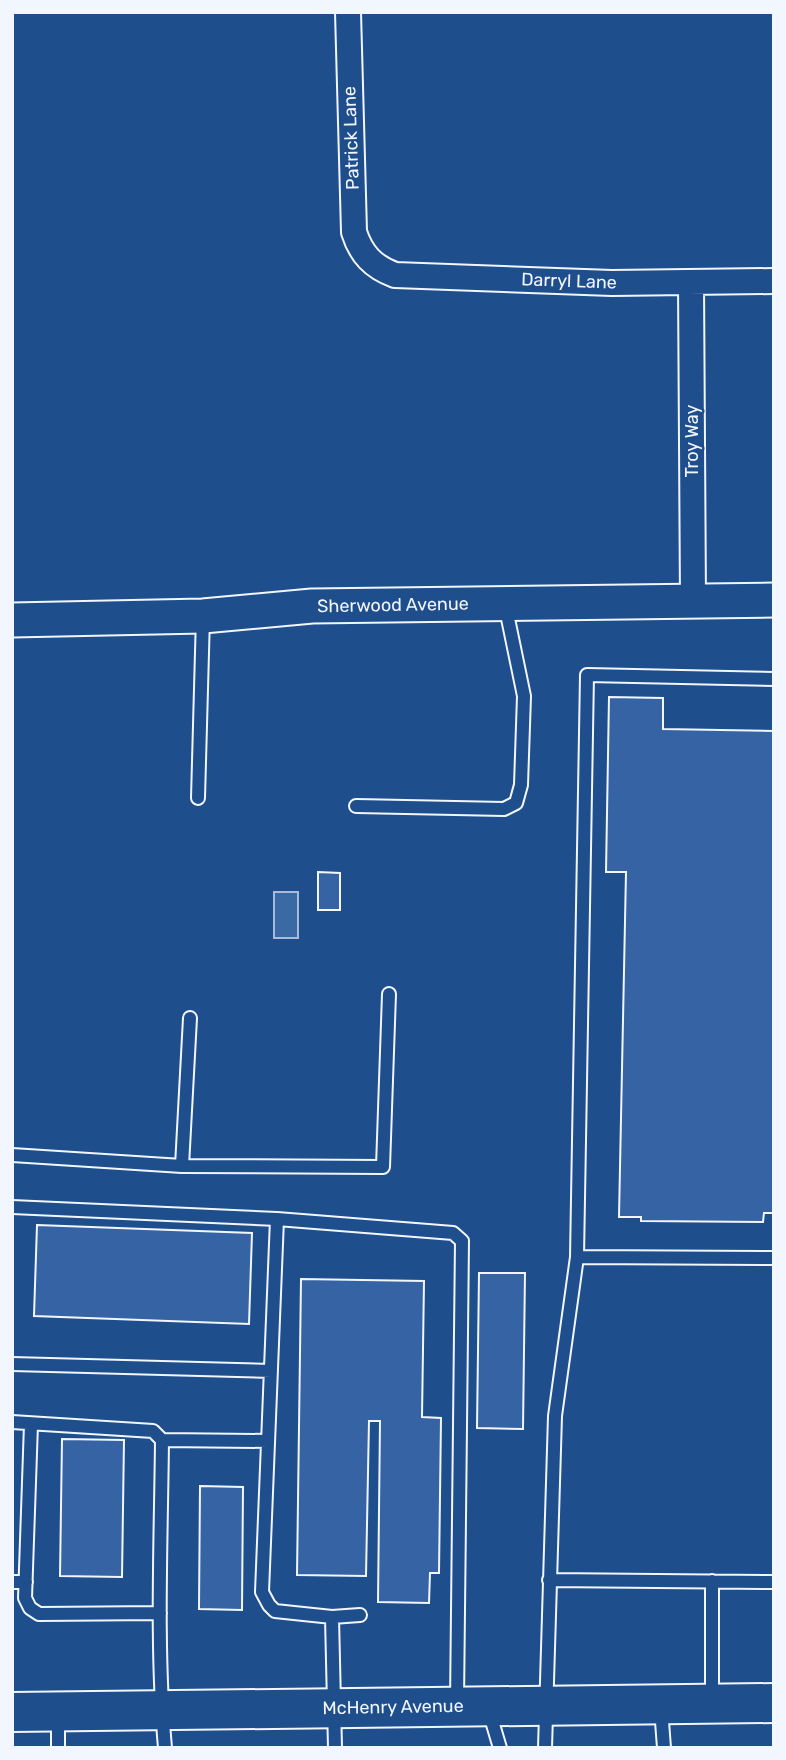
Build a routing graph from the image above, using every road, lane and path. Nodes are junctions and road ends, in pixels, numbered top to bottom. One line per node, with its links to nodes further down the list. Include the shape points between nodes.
1 (348, 12): 2 (street, Patrick Lane, via 354,232)
2 (368, 260): 4 (street, Darryl Lane, via 395,275)
3 (774, 281): 4 (street, Darryl Lane)
4 (691, 282): 6 (street, Troy Way)
5 (774, 600): 6 (street, Sherwood Avenue)
6 (693, 601): 7 (street, Sherwood Avenue)
7 (505, 603): 8 (street, Sherwood Avenue, via 312,606); 12 (lane, via 524,696 521,785 516,803 505,809)
8 (203, 616): 9 (street, Sherwood Avenue); 11 (lane)
9 (12, 621)
10 (774, 679): 19 (lane, via 587,675)
11 (198, 798)
12 (356, 806)
13 (390, 994): 16 (lane, via 383,1167)
14 (190, 1018): 16 (lane)
15 (12, 1155): 16 (lane)
16 (182, 1166)
17 (12, 1207): 18 (lane)
18 (277, 1219): 22 (lane); 38 (lane, via 453,1233 462,1241)
19 (577, 1257): 20 (lane); 27 (lane, via 555,1416)
20 (774, 1258)
21 (12, 1364): 22 (lane)
22 (271, 1371): 26 (lane)
23 (12, 1422): 24 (lane)
24 (31, 1424): 25 (lane, via 153,1431); 30 (lane)
25 (162, 1440): 26 (lane); 32 (lane)
26 (268, 1441): 34 (lane, via 262,1591 275,1611)
27 (549, 1580): 28 (lane); 39 (lane)
28 (712, 1581): 31 (lane); 35 (lane)
29 (12, 1582): 30 (lane)
30 (26, 1582): 32 (lane, via 25,1598 39,1614)
31 (774, 1582)
32 (160, 1613): 41 (lane)
33 (360, 1615): 34 (lane)
34 (332, 1617): 40 (lane)
35 (712, 1703): 36 (main road, McHenry Avenue); 37 (main road, McHenry Avenue)
36 (774, 1703)
37 (660, 1704): 39 (main road, McHenry Avenue); 48 (lane)
38 (472, 1706): 39 (main road, McHenry Avenue); 40 (main road, McHenry Avenue); 46 (lane)
39 (544, 1706): 47 (lane)
40 (333, 1708): 41 (main road, McHenry Avenue); 45 (lane)
41 (161, 1709): 43 (main road, McHenry Avenue); 44 (lane)
42 (12, 1712): 43 (main road, McHenry Avenue)
43 (58, 1729)
44 (165, 1748)
45 (335, 1748)
46 (500, 1748)
47 (545, 1748)
48 (664, 1748)

